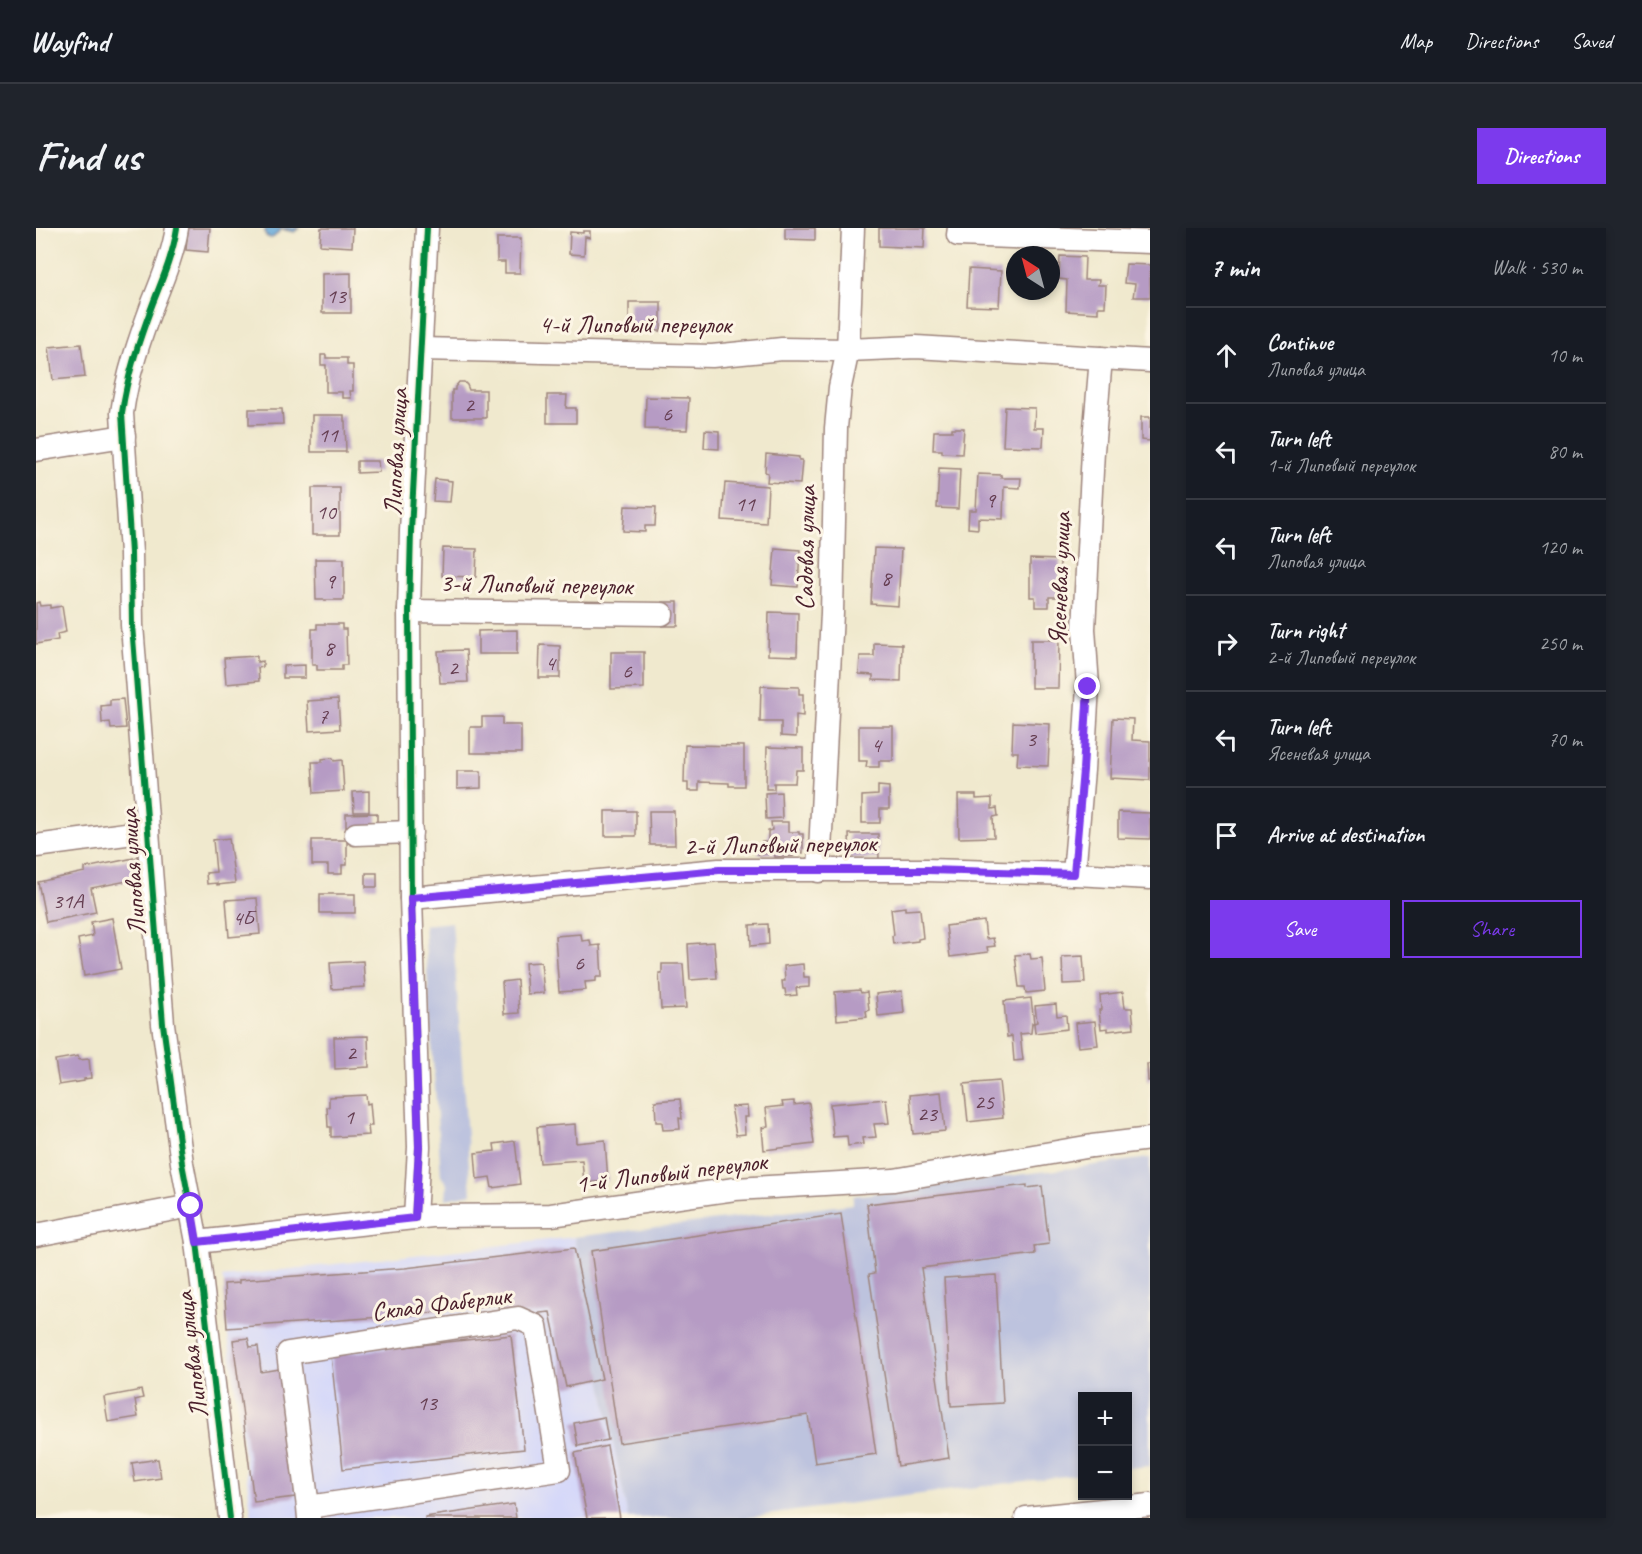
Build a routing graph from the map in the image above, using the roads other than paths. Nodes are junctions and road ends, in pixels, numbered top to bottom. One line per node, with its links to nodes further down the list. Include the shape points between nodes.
1 (177, 228): 10 (street, Липовая улица, via 124,393)
2 (427, 228): 6 (street, Липовая улица)
3 (853, 228): 7 (street, Садовая улица)
4 (959, 228): 5 (street, via 958,235)
5 (1150, 242)
6 (421, 349): 7 (street, 4-й Липовый переулок, via 712,356); 12 (street, Липовая улица)
7 (848, 350): 8 (street, 4-й Липовый переулок, via 916,346); 18 (street, Садовая улица, via 836,428 832,613)
8 (1101, 358): 9 (street, 4-й Липовый переулок); 19 (street, Ясеневая улица, via 1083,629 1088,687)
9 (1150, 361)
10 (124, 436): 11 (street); 14 (street, Липовая улица, via 132,625)
11 (36, 450)
12 (409, 611): 13 (street, 3-й Липовый переулок); 15 (street, Липовая улица)
13 (662, 614)
14 (148, 831): 17 (street); 23 (street, Липовая улица, via 163,1024)
15 (411, 832): 16 (street); 21 (street, Липовая улица)
16 (356, 834)
17 (36, 846)
18 (819, 871): 19 (street, 2-й Липовый переулок); 21 (street, 2-й Липовый переулок, via 719,870)
19 (1074, 874): 20 (street, 2-й Липовый переулок)
20 (1150, 878)
21 (411, 898): 24 (street, Липовая улица, via 419,1147)
22 (1150, 1139): 24 (street, 1-й Липовый переулок, via 894,1180 735,1189 551,1215)
23 (191, 1206): 25 (street); 26 (street, Липовая улица)
24 (415, 1218): 26 (street, 1-й Липовый переулок)
25 (36, 1234)
26 (197, 1242): 29 (street, Липовая улица)
27 (1144, 1510): 30 (street)
28 (308, 1513): 28 (street, Склад Фаберлик, via 288,1353 518,1318 536,1326 559,1470)
29 (230, 1518)
30 (1026, 1518)

